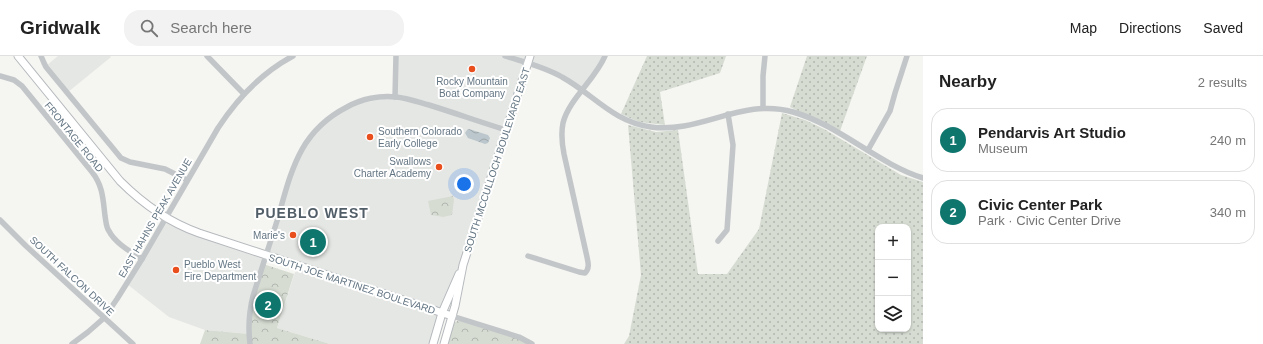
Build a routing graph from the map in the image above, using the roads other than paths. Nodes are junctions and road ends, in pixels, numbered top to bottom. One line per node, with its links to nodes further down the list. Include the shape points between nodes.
1 (18, 56): 21 (main road, SOUTH JOE MARTINEZ BOULEVARD, via 120,181)
2 (41, 56): 20 (street, via 46,67 121,158 165,169)
3 (207, 56): 13 (street)
4 (293, 56): 13 (street, EAST HAHNS PEAK AVENUE, via 268,72)
5 (396, 56): 14 (street)
6 (505, 56): 10 (street)
7 (604, 56): 12 (street)
8 (765, 56): 15 (street, via 762,76)
9 (907, 56): 18 (street, via 890,111)
10 (529, 60): 12 (street, via 561,76); 17 (main road, SOUTH MCCULLOCH BOULEVARD EAST)
11 (0, 76): 26 (street, FRONTAGE ROAD, via 14,80 22,86 92,172 101,188 109,232)
12 (582, 91): 16 (street, via 615,115 650,127 688,125); 25 (street, via 566,115 562,128 562,142 588,270 579,272)
13 (244, 94): 20 (street, EAST HAHNS PEAK AVENUE, via 218,128)
14 (395, 97): 17 (street, via 433,106); 24 (street, via 368,99 350,105 325,120 312,133 294,165)
15 (763, 108): 16 (street); 18 (street, via 798,113)
16 (728, 114): 23 (street, via 733,146 727,230)
17 (506, 130): 27 (main road, SOUTH MCCULLOCH BOULEVARD EAST)
18 (868, 150): 19 (street)
19 (923, 178)
20 (187, 180): 21 (street, EAST HAHNS PEAK AVENUE)
21 (166, 218): 24 (main road, SOUTH JOE MARTINEZ BOULEVARD, via 199,233); 26 (street, EAST HAHNS PEAK AVENUE)
22 (0, 220): 30 (street, SOUTH FALCON DRIVE)
23 (718, 242)
24 (266, 255): 28 (main road, SOUTH JOE MARTINEZ BOULEVARD); 33 (street, via 251,307)
25 (528, 256)
26 (142, 259): 30 (street, EAST HAHNS PEAK AVENUE)
27 (463, 265): 28 (main road, SOUTH MCCULLOCH BOULEVARD EAST); 29 (main road, SOUTH MCCULLOCH BOULEVARD EAST)
28 (442, 314): 29 (main road, SOUTH JOE MARTINEZ BOULEVARD); 34 (main road, SOUTH MCCULLOCH BOULEVARD EAST)
29 (452, 316): 35 (main road, SOUTH MCCULLOCH BOULEVARD EAST); 36 (street, via 519,337)
30 (104, 318): 31 (street, EAST HAHNS PEAK AVENUE); 32 (street, SOUTH FALCON DRIVE)
31 (72, 344)
32 (133, 344)
33 (250, 344)
34 (432, 344)
35 (444, 344)
36 (532, 344)

